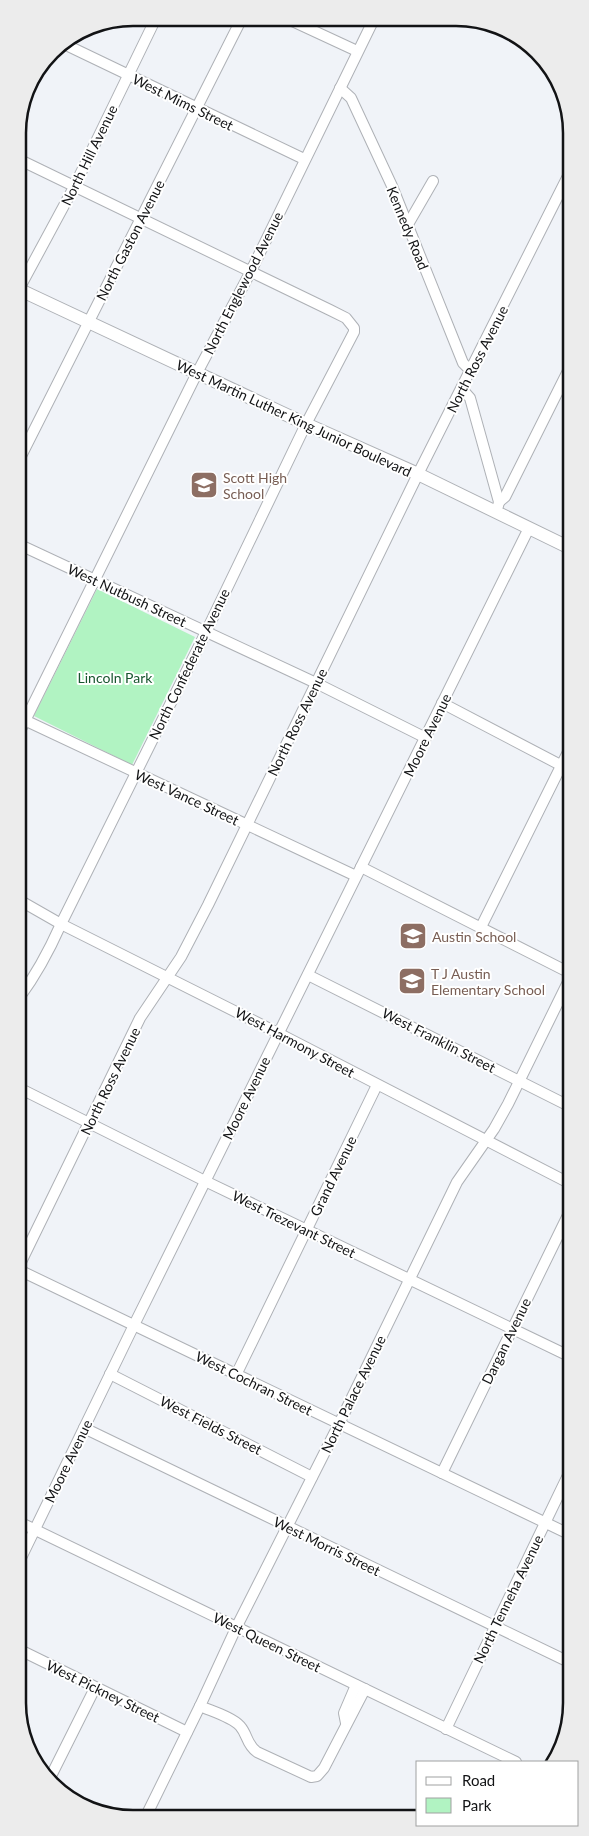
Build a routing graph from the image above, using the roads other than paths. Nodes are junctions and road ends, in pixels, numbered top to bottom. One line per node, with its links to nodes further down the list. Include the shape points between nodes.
1 (152, 26): 7 (street, North Hill Avenue)
2 (238, 26): 9 (street, North Gaston Avenue)
3 (305, 26): 6 (street)
4 (370, 26): 6 (street, North Englewood Avenue)
5 (70, 48): 7 (street, West Mims Street)
6 (358, 51): 8 (street, North Englewood Avenue)
7 (128, 75): 9 (street, West Mims Street); 14 (street, North Hill Avenue)
8 (340, 88): 10 (street, North Englewood Avenue); 16 (street, Kennedy Road, via 351,98)
9 (196, 108): 10 (street, West Mims Street); 15 (street, North Gaston Avenue)
10 (304, 159): 17 (street, North Englewood Avenue)
11 (26, 163): 14 (street)
12 (433, 181): 16 (street)
13 (563, 186): 21 (street, North Ross Avenue)
14 (74, 187): 15 (street); 18 (street, North Hill Avenue)
15 (141, 220): 17 (street); 20 (street, North Gaston Avenue)
16 (407, 226): 21 (street, Kennedy Road, via 463,363)
17 (251, 270): 22 (street, North Englewood Avenue); 25 (street, North Confederate Avenue, via 346,318 354,328)
18 (26, 274)
19 (26, 293): 20 (main road, West Martin Luther King Junior Boulevard)
20 (88, 322): 22 (main road, West Martin Luther King Junior Boulevard); 26 (street, North Gaston Avenue)
21 (471, 371): 24 (street, North Ross Avenue)
22 (197, 373): 25 (main road, West Martin Luther King Junior Boulevard); 32 (street, North Englewood Avenue)
23 (563, 381): 28 (street)
24 (462, 389): 27 (street, North Ross Avenue); 28 (street, via 470,398)
25 (306, 424): 27 (main road, West Martin Luther King Junior Boulevard); 33 (street, North Confederate Avenue)
26 (26, 446)
27 (418, 474): 28 (main road, West Martin Luther King Junior Boulevard); 34 (street, North Ross Avenue)
28 (497, 507): 29 (main road, West Martin Luther King Junior Boulevard)
29 (529, 528): 30 (main road, West Martin Luther King Junior Boulevard); 35 (street, Moore Avenue)
30 (563, 545)
31 (26, 548): 32 (street, West Nutbush Street)
32 (94, 580): 33 (street, West Nutbush Street); 36 (street, North Englewood Avenue)
33 (206, 632): 34 (street, West Nutbush Street); 40 (street, North Confederate Avenue)
34 (316, 684): 38 (street, West Nutbush Street); 42 (street, North Ross Avenue)
35 (442, 703): 38 (street, Moore Avenue); 39 (street)
36 (26, 711)
37 (26, 721): 40 (street, West Vance Street)
38 (426, 738): 43 (street, Moore Avenue)
39 (563, 766)
40 (136, 773): 42 (street, West Vance Street); 45 (street, North Confederate Avenue)
41 (563, 774): 46 (street)
42 (246, 825): 43 (street, West Vance Street); 49 (street, North Ross Avenue)
43 (359, 872): 46 (street, West Vance Street); 48 (street, Moore Avenue)
44 (26, 904): 45 (street, West Harmony Street)
45 (61, 924): 49 (street, West Harmony Street); 50 (street, North Confederate Avenue)
46 (481, 927): 47 (street, West Vance Street)
47 (563, 969)
48 (308, 975): 52 (street, Moore Avenue); 53 (street, West Franklin Street)
49 (168, 977): 52 (street, West Harmony Street); 57 (street, North Ross Avenue, via 140,1018)
50 (26, 988)
51 (563, 993): 53 (street, North Palace Avenue)
52 (278, 1033): 54 (street, West Harmony Street); 60 (street, Moore Avenue)
53 (520, 1082): 56 (street, West Franklin Street); 58 (street, North Palace Avenue)
54 (377, 1085): 58 (street, West Harmony Street); 62 (street, Grand Avenue)
55 (26, 1091): 57 (street, West Trezevant Street)
56 (563, 1103)
57 (90, 1123): 60 (street, West Trezevant Street); 63 (street, North Ross Avenue)
58 (485, 1140): 59 (street, West Harmony Street); 65 (street, North Palace Avenue, via 457,1182)
59 (563, 1180)
60 (205, 1181): 62 (street, West Trezevant Street); 66 (street, Moore Avenue)
61 (563, 1226): 67 (street, Dargan Avenue)
62 (307, 1230): 65 (street, West Trezevant Street); 70 (street, Grand Avenue)
63 (26, 1254)
64 (26, 1271): 66 (street, West Cochran Street)
65 (409, 1279): 67 (street, West Trezevant Street); 71 (street, North Palace Avenue)
66 (134, 1324): 69 (street, Moore Avenue); 70 (street, West Cochran Street)
67 (511, 1329): 68 (street, West Trezevant Street); 73 (street, Dargan Avenue)
68 (563, 1354)
69 (110, 1374): 72 (street, Moore Avenue); 74 (street, West Fields Street)
70 (236, 1375): 71 (street, West Cochran Street)
71 (339, 1424): 73 (street, West Cochran Street); 74 (street, North Palace Avenue)
72 (84, 1428): 78 (street, West Morris Street); 79 (street, Moore Avenue)
73 (442, 1473): 76 (street, West Cochran Street)
74 (312, 1477): 78 (street, North Palace Avenue)
75 (563, 1485): 76 (street, North Tenneha Avenue)
76 (544, 1522): 80 (street, West Cochran Street); 82 (street, North Tenneha Avenue)
77 (26, 1525): 79 (street, West Queen Street)
78 (287, 1526): 82 (street, West Morris Street); 83 (street, North Palace Avenue)
79 (35, 1529): 81 (street, Moore Avenue); 83 (street, West Queen Street)
80 (563, 1531)
81 (26, 1549)
82 (495, 1626): 85 (street, West Morris Street); 89 (street, North Tenneha Avenue)
83 (236, 1628): 86 (street, West Queen Street); 88 (street, North Palace Avenue)
84 (26, 1653): 87 (street, West Pickney Street)
85 (563, 1659)
86 (360, 1687): 88 (street, via 351,1717 324,1768 311,1777 258,1752 251,1747 236,1722); 89 (street, West Queen Street)
87 (95, 1688): 90 (street, West Pickney Street); 92 (street)
88 (200, 1706): 90 (street, North Palace Avenue)
89 (446, 1729): 91 (street, West Queen Street)
90 (186, 1732): 93 (street, North Palace Avenue)
91 (514, 1761)
92 (53, 1773)
93 (149, 1810)

